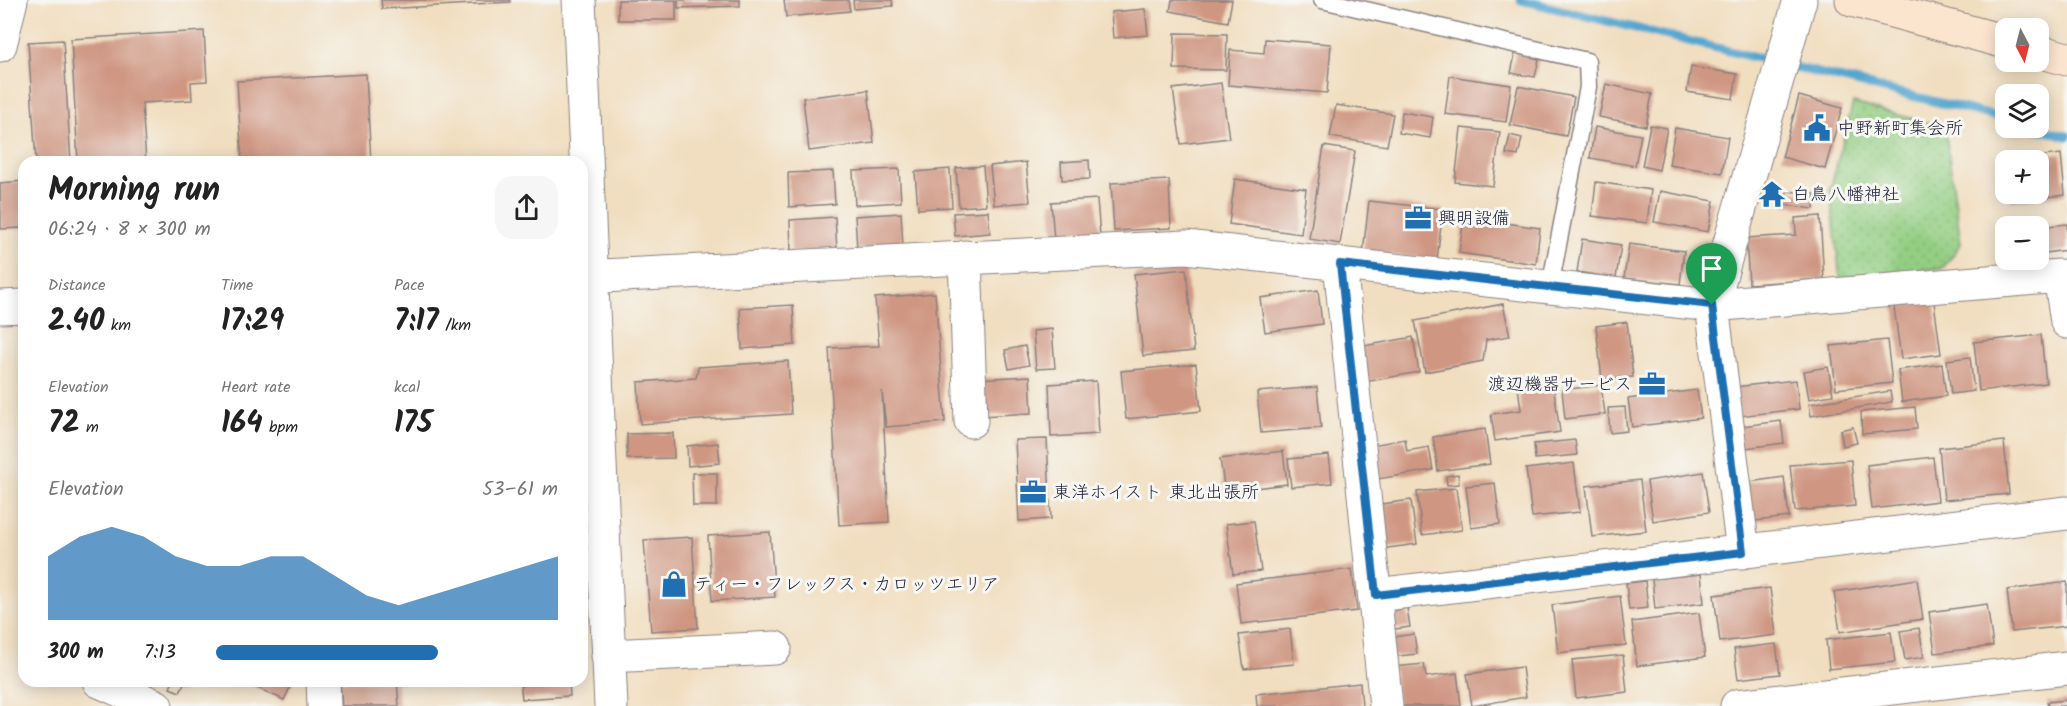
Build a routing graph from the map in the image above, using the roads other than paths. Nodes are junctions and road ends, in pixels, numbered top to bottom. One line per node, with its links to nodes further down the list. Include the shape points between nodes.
1 (11, 0): 7 (street)
2 (579, 0): 10 (street)
3 (1322, 0): 14 (lane, via 1587,61 1588,87)
4 (1800, 0): 15 (street)
5 (1852, 0): 6 (main road)
6 (1995, 39)
7 (0, 45)
8 (2049, 54): 9 (main road)
9 (2067, 59)
10 (583, 156)
11 (965, 257): 12 (street, via 1186,247); 13 (street); 20 (street)
12 (1340, 264): 14 (street); 23 (street)
13 (588, 277)
14 (1550, 287): 15 (street)
15 (1712, 305): 19 (street, via 2060,276); 22 (street)
16 (18, 306): 17 (street)
17 (0, 308)
18 (588, 311): 25 (street)
19 (2067, 322)
20 (971, 421)
21 (2067, 513): 22 (street)
22 (1743, 552): 23 (street)
23 (1376, 595): 33 (street)
24 (775, 648): 25 (street)
25 (608, 656): 32 (street)
26 (2067, 668): 29 (street)
27 (113, 687): 30 (street)
28 (323, 687): 31 (street)
29 (1791, 703): 34 (street)
30 (156, 706)
31 (324, 706)
32 (611, 706)
33 (1386, 706)
34 (1737, 706)

